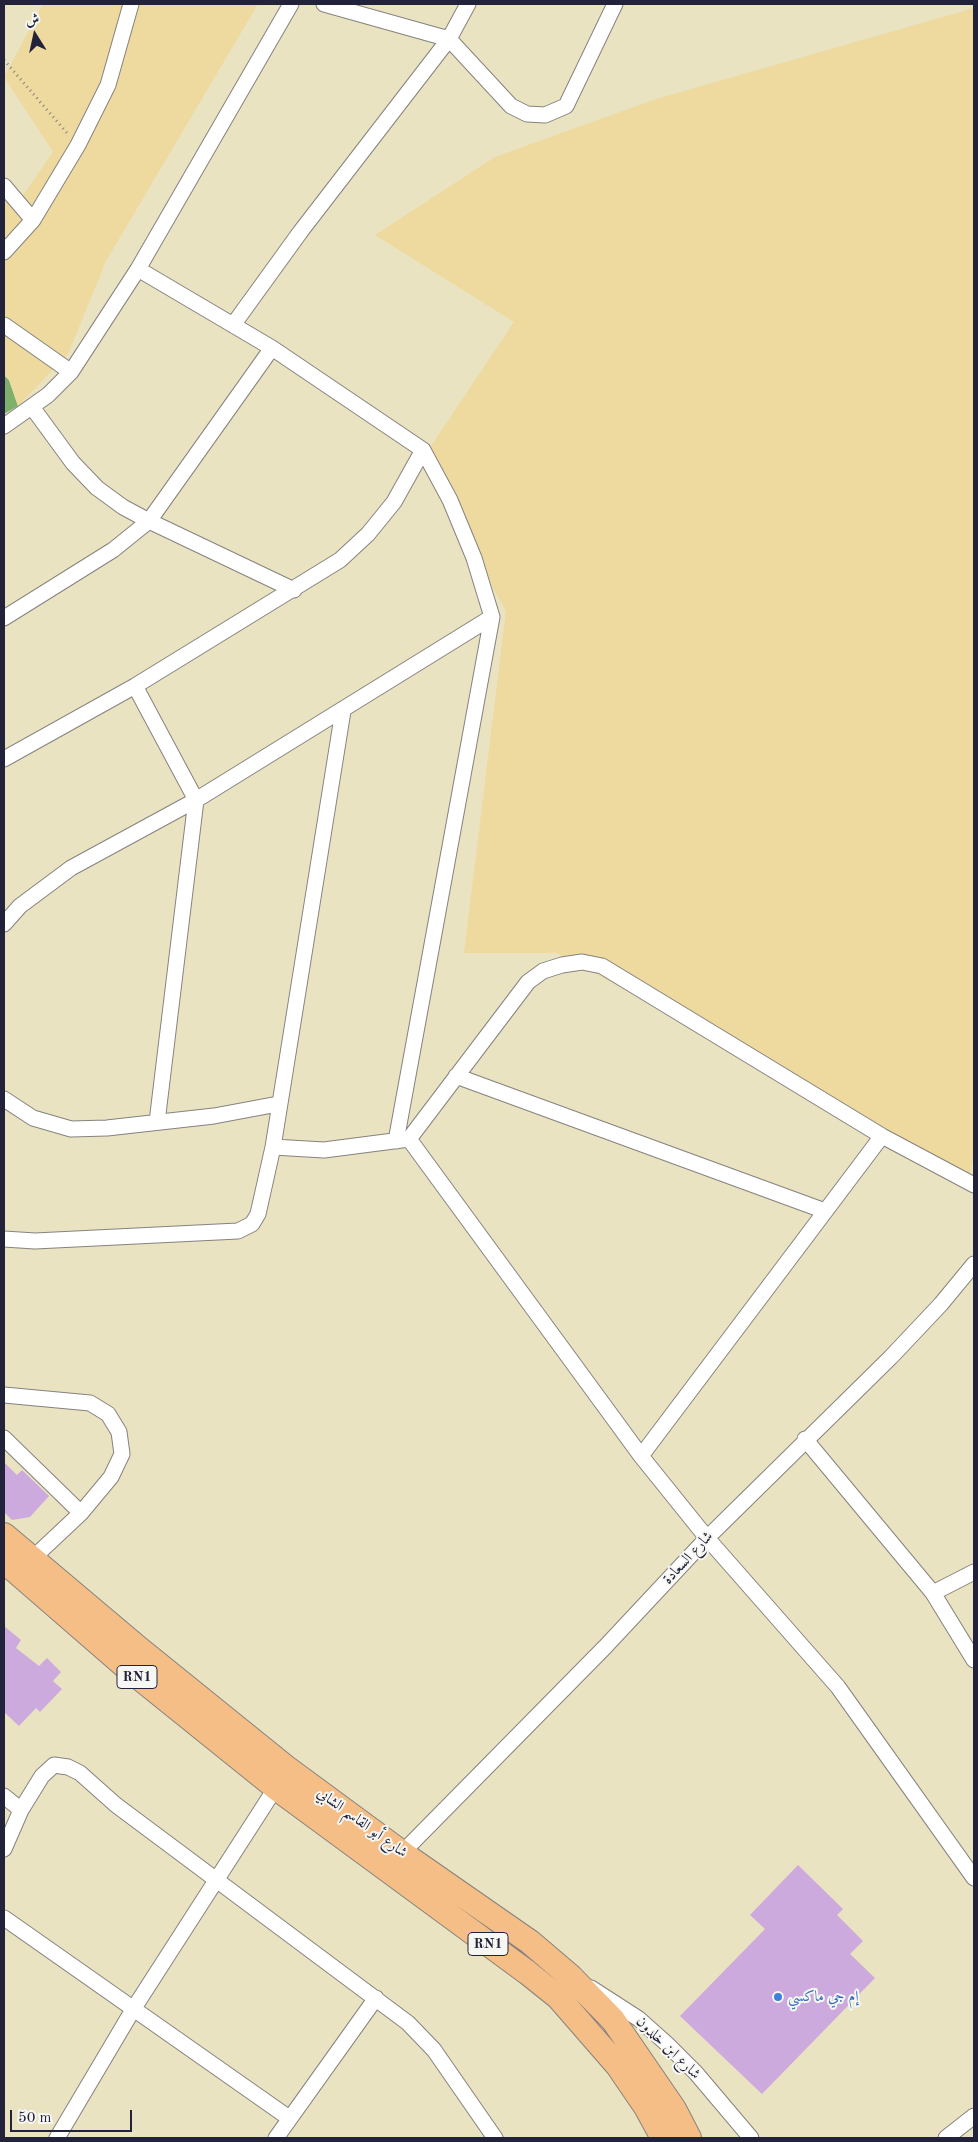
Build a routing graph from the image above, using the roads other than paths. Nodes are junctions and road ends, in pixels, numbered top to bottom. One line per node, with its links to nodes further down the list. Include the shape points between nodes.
1 (131, 4): 8 (street, via 108,85 78,145)
2 (291, 4): 10 (street)
3 (324, 4): 6 (street)
4 (468, 4): 6 (street)
5 (615, 4): 6 (street, via 566,106 544,115 526,114 511,106)
6 (450, 39): 12 (street, via 301,231)
7 (4, 186): 8 (street)
8 (32, 220): 9 (street)
9 (4, 252)
10 (138, 269): 12 (street); 14 (street)
11 (4, 325): 14 (street)
12 (233, 325): 13 (street)
13 (272, 348): 17 (street); 18 (street)
14 (71, 372): 15 (street)
15 (32, 407): 16 (street); 18 (street, via 97,488)
16 (4, 426)
17 (423, 450): 19 (street, via 394,502 368,534 340,560); 20 (street, via 450,500)
18 (150, 522): 19 (street); 21 (street, via 113,550)
19 (294, 590): 22 (street)
20 (492, 617): 23 (street); 32 (street)
21 (4, 618)
22 (134, 686): 24 (street); 25 (street)
23 (342, 711): 25 (street); 29 (street)
24 (5, 755)
25 (196, 800): 26 (street, via 71,868 20,906); 30 (street)
26 (4, 924)
27 (456, 1076): 31 (street, via 528,982 543,971 582,962 602,966); 32 (street); 35 (street)
28 (4, 1099): 30 (street, via 33,1118 71,1129)
29 (278, 1104): 30 (street); 33 (street)
30 (157, 1122)
31 (882, 1136): 34 (street); 35 (street)
32 (403, 1140): 33 (street, via 324,1150); 41 (street)
33 (272, 1148): 36 (street, via 258,1214 252,1224 238,1231 35,1241)
34 (974, 1185)
35 (825, 1211): 41 (street)
36 (4, 1239)
37 (974, 1264): 40 (street, شارع السعادة, via 891,1357)
38 (4, 1395): 42 (street, via 90,1403 108,1414 118,1432 122,1454 111,1478)
39 (4, 1438): 42 (street)
40 (805, 1439): 44 (street, شارع السعادة); 48 (street)
41 (641, 1456): 44 (street)
42 (81, 1513): 45 (street)
43 (4, 1535): 45 (main road, شارع أبو القاسم الشابي / RN1)
44 (707, 1538): 54 (street, شارع السعادة, via 605,1647); 56 (street, via 838,1687)
45 (32, 1559): 50 (main road, شارع أبو القاسم الشابي / RN1)
46 (4, 1561): 50 (main road, شارع أبو القاسم الشابي / RN1, via 126,1667)
47 (974, 1572): 48 (street)
48 (933, 1593): 49 (street)
49 (974, 1660)
50 (282, 1778): 54 (main road, شارع أبو القاسم الشابي / RN1); 55 (main road, شارع أبو القاسم الشابي / RN1); 57 (street)
51 (4, 1796): 52 (street)
52 (21, 1810): 53 (street); 57 (street, via 42,1776 54,1765 68,1767 80,1772 116,1805)
53 (4, 1849)
54 (402, 1853): 55 (street, شارع السعادة); 59 (main road, شارع أبو القاسم الشابي / RN1, via 530,1942)
55 (386, 1871): 68 (main road, شارع أبو القاسم الشابي / RN1, via 558,1997 618,2066)
56 (974, 1878)
57 (216, 1879): 60 (street); 61 (street)
58 (4, 1918): 61 (street)
59 (571, 1976): 64 (street, شارع ابن خلدون, via 639,2019 696,2073); 69 (main road, شارع أبو القاسم الشابي / RN1, via 613,2020 674,2109)
60 (376, 1998): 63 (street); 67 (street, via 408,2023 434,2050)
61 (134, 2008): 63 (street); 65 (street)
62 (974, 2116): 70 (street)
63 (289, 2118): 66 (street)
64 (750, 2136)
65 (57, 2138)
66 (276, 2138)
67 (495, 2138)
68 (663, 2138)
69 (689, 2138)
70 (946, 2138)

